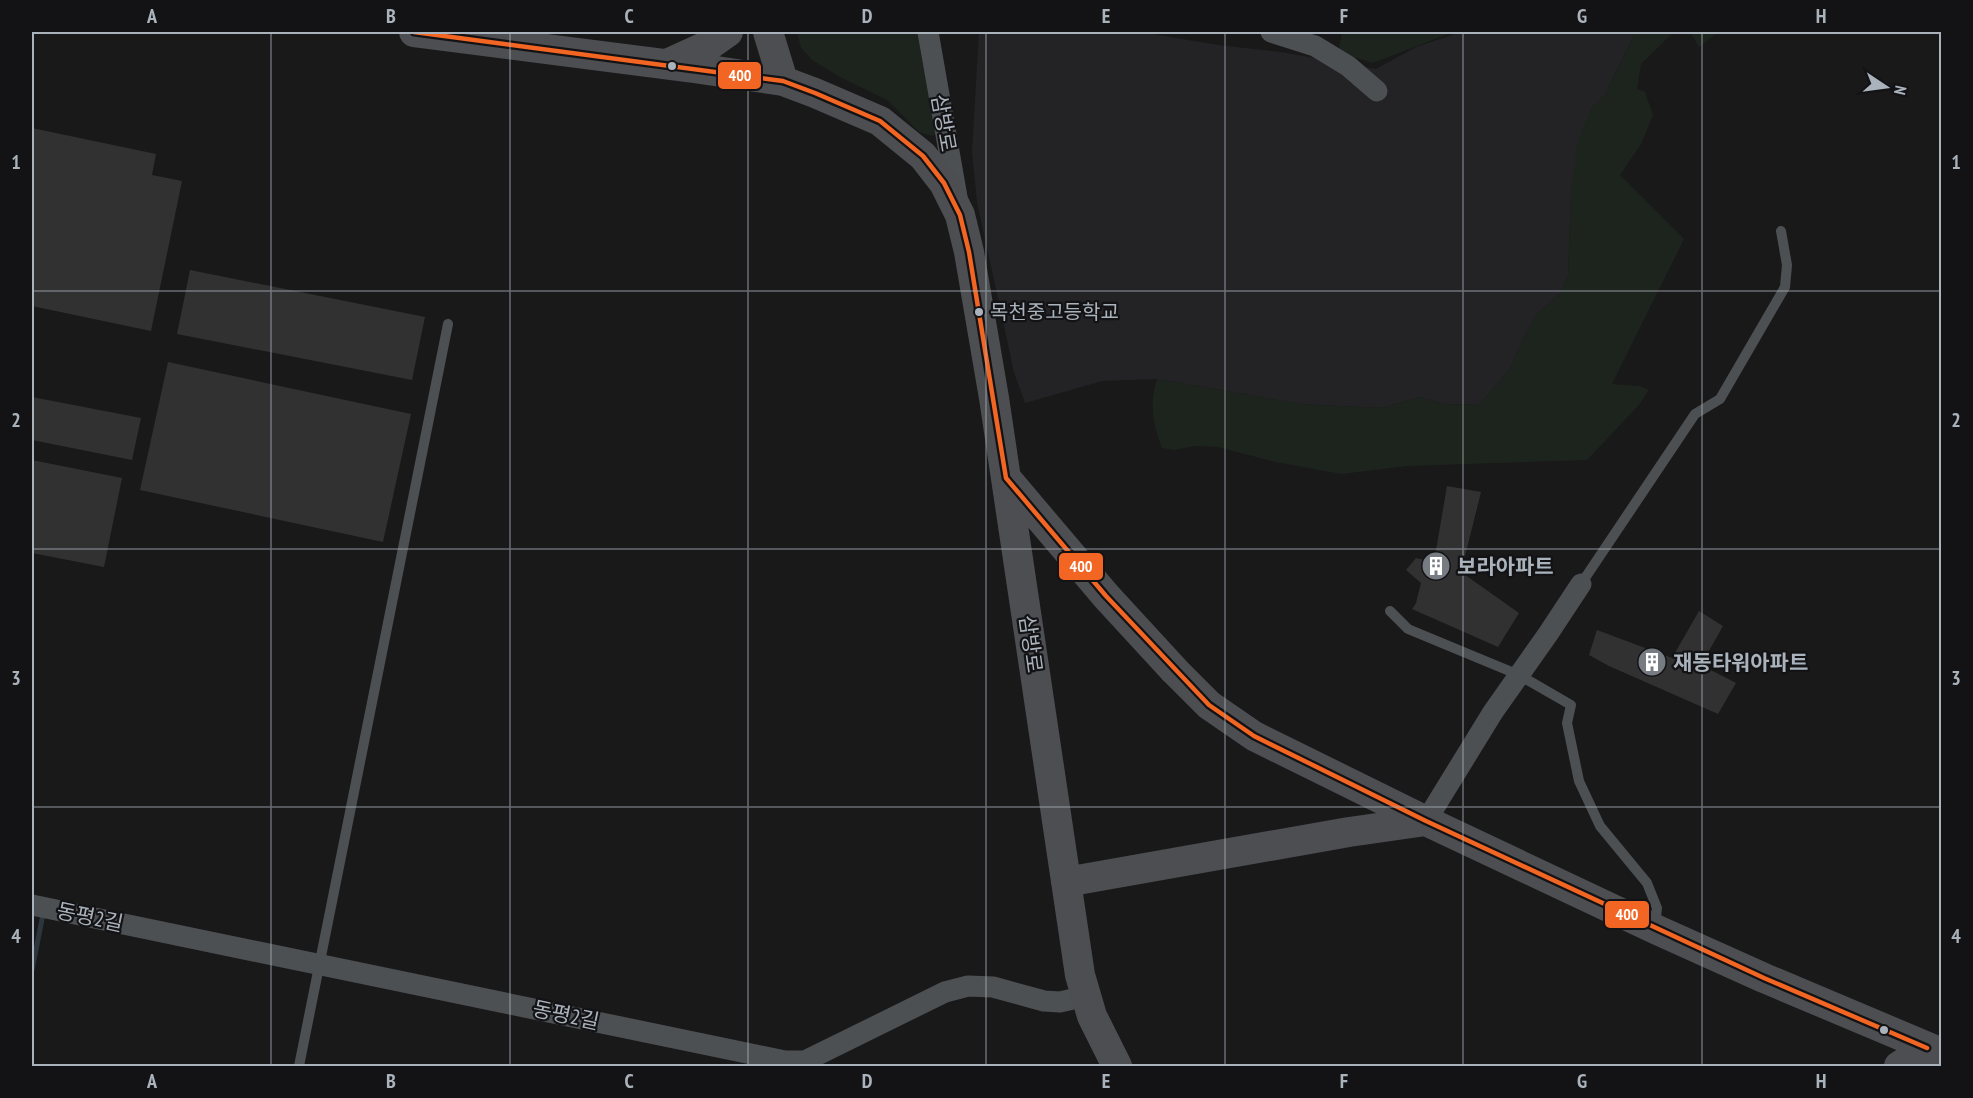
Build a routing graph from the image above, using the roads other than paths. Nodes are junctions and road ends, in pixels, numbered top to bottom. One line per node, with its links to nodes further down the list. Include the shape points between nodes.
1 (414, 32): 6 (street, 삼방로)
2 (728, 32): 6 (street)
3 (768, 32): 7 (street)
4 (927, 32): 9 (street, 삼방로)
5 (1271, 32): 8 (street, via 1315,45)
6 (667, 64): 7 (street, 삼방로)
7 (783, 81): 9 (street, 삼방로, via 880,121 923,156 944,183)
8 (1377, 91)
9 (960, 215): 12 (street, 삼방로)
10 (1781, 231): 13 (lane, via 1787,265 1785,287 1720,399 1695,414)
11 (448, 324): 20 (lane)
12 (1006, 478): 16 (street, via 1106,596 1209,705 1254,736); 17 (street, 삼방로)
13 (1581, 584): 15 (street)
14 (1390, 611): 15 (lane, via 1408,629)
15 (1519, 675): 16 (street); 19 (lane, via 1570,705 1567,723 1579,781 1600,826 1647,883 1657,908)
16 (1426, 821): 17 (street); 19 (street)
17 (1066, 882): 21 (street, 삼방로)
18 (32, 905): 20 (street, 동평2길)
19 (1655, 929): 22 (street)
20 (320, 964): 21 (street, 동평2길, via 785,1061 805,1061 945,992 968,986 993,987 1044,1001); 23 (lane)
21 (1086, 996): 24 (street, 삼방로)
22 (1934, 1051): 25 (street)
23 (299, 1066)
24 (1117, 1066)
25 (1899, 1066)

